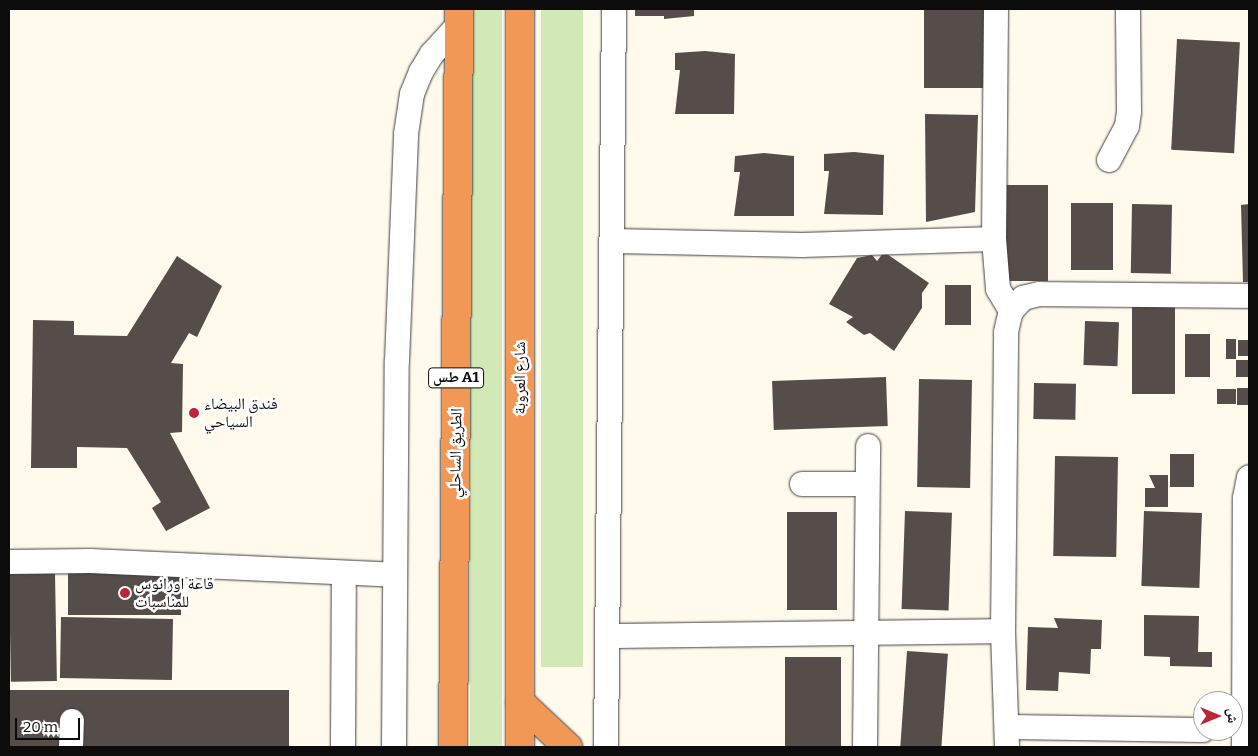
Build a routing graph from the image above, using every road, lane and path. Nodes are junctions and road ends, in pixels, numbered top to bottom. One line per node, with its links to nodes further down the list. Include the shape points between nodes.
1 (520, 9): 21 (highway, شارع العروبة)
2 (614, 9): 8 (street)
3 (996, 9): 7 (street)
4 (1128, 9): 6 (street, via 1129,112 1127,126)
5 (460, 16): 17 (street, via 422,72 412,94 406,134 397,361); 29 (highway, الطريق الساحلي / طس A1)
6 (1109, 160)
7 (994, 239): 8 (street, via 802,244); 10 (street, via 998,289)
8 (614, 241): 20 (street)
9 (1249, 296): 10 (street, via 1040,294 1023,298)
10 (1011, 311): 18 (street, via 1006,332)
11 (868, 446): 14 (street)
12 (1249, 477): 24 (street, via 1245,498)
13 (802, 484): 14 (street)
14 (867, 484): 19 (street)
15 (9, 562): 16 (street, via 90,561)
16 (344, 574): 17 (street); 27 (street)
17 (395, 575): 28 (street)
18 (1003, 631): 19 (street); 25 (street)
19 (865, 633): 20 (street); 33 (street)
20 (607, 636): 32 (street)
21 (520, 702): 30 (highway, شارع العروبة); 31 (highway)
22 (72, 721): 26 (street)
23 (1193, 730): 25 (street)
24 (1243, 735)
25 (1007, 737)
26 (71, 747)
27 (343, 747)
28 (394, 747)
29 (453, 747)
30 (520, 747)
31 (568, 747)
32 (606, 747)
33 (865, 747)

